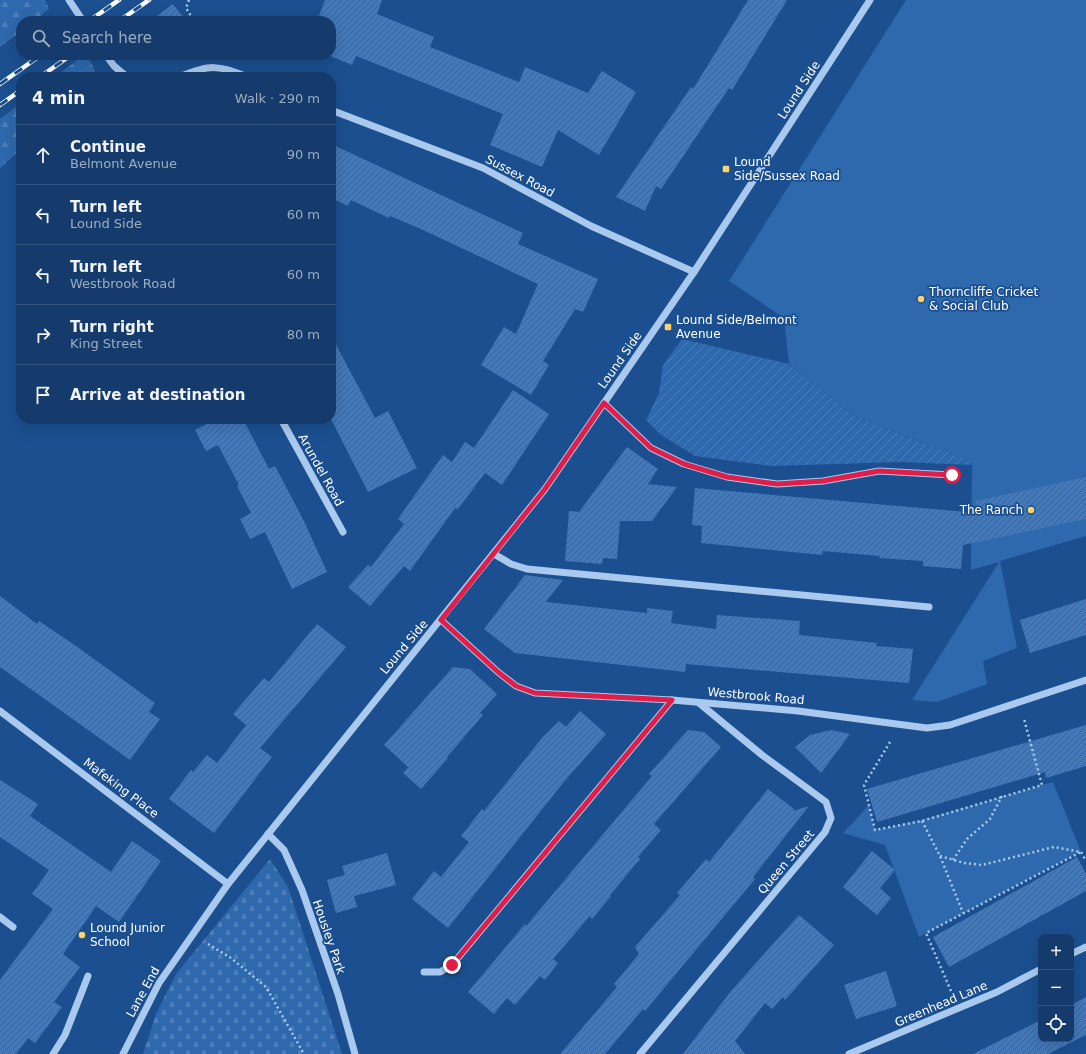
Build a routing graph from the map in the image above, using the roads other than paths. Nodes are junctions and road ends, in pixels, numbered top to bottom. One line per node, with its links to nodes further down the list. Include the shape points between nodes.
1 (69, 0): 3 (street)
2 (870, 0): 9 (street, Lound Side)
3 (80, 16)
4 (110, 60): 5 (street)
5 (121, 72)
6 (192, 72): 7 (street, via 206,67 220,67)
7 (234, 72)
8 (336, 112): 9 (street, Sussex Road, via 483,168 591,226)
9 (694, 272): 10 (street, Lound Side)
10 (604, 403): 12 (street, via 651,448 684,464 727,477 777,484 823,481 879,471); 14 (street, Lound Side, via 545,489)
11 (283, 424): 13 (street, Arundel Road)
12 (952, 475)
13 (343, 532)
14 (494, 554): 15 (street, via 527,569); 16 (street, Lound Side)
15 (930, 607)
16 (441, 620): 18 (street, Westbrook Road, via 516,686 535,693); 21 (street, Lound Side)
17 (1086, 680): 19 (street, Westbrook Road, via 950,725 927,728 798,711)
18 (672, 700): 19 (street, Westbrook Road); 27 (street, via 452,965 440,972)
19 (699, 702): 33 (street, Queen Street, via 762,755 826,802 831,818 825,832)
20 (0, 711): 22 (street, Mafeking Place)
21 (268, 834): 22 (street, Lound Side); 32 (street, Housley Park, via 284,850 302,890 338,994)
22 (228, 884): 31 (street, Lane End, via 159,983)
23 (0, 917): 24 (street)
24 (13, 927)
25 (1086, 947): 26 (street)
26 (1074, 953)
27 (424, 972)
28 (1038, 972): 34 (street, Greenhead Lane, via 997,992)
29 (88, 976): 30 (street, via 65,1035)
30 (53, 1054)
31 (123, 1054)
32 (355, 1054)
33 (640, 1054)
34 (849, 1054)

